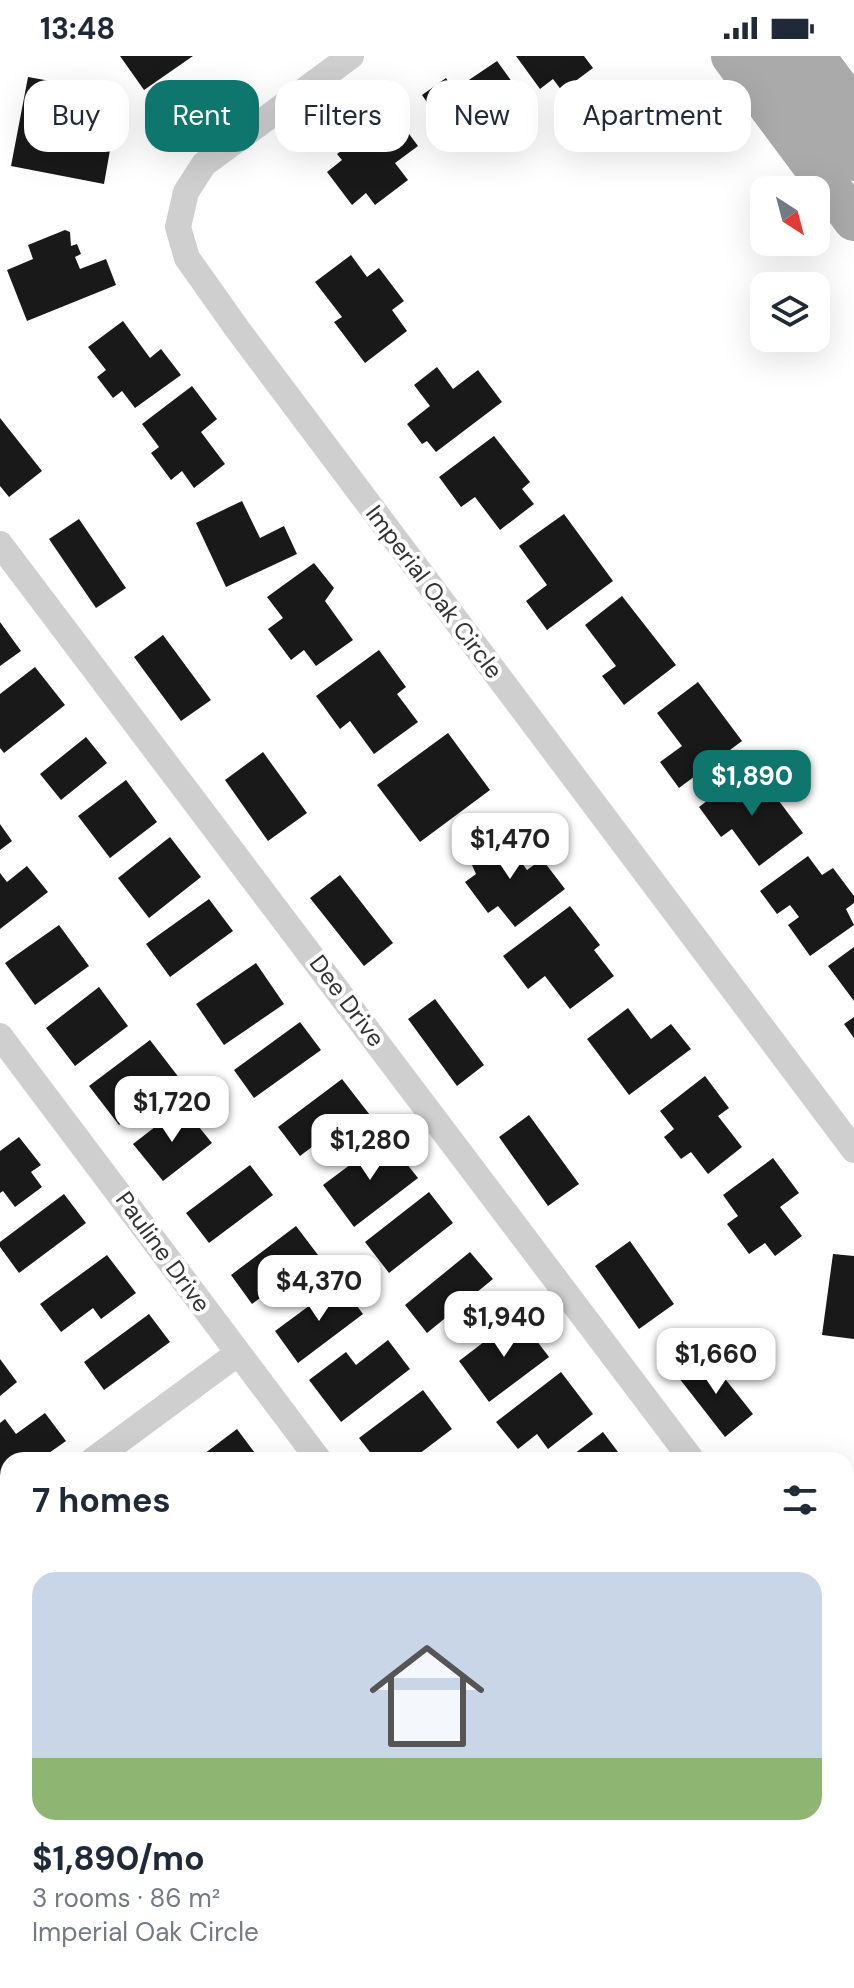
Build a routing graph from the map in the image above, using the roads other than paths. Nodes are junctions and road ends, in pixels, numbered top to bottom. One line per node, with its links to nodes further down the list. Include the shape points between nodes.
1 (351, 56): 10 (street, Imperial Oak Circle, via 204,164 186,192 178,227 187,258)
2 (732, 56): 7 (main road)
3 (774, 56): 6 (main road)
4 (814, 56): 5 (main road)
5 (854, 110)
6 (854, 160)
7 (854, 220)
8 (0, 544): 14 (street, Dee Drive)
9 (0, 1036): 11 (street, Pauline Drive)
10 (854, 1150)
11 (237, 1354): 12 (street); 13 (street, Pauline Drive)
12 (104, 1452)
13 (313, 1452)
14 (686, 1452)

